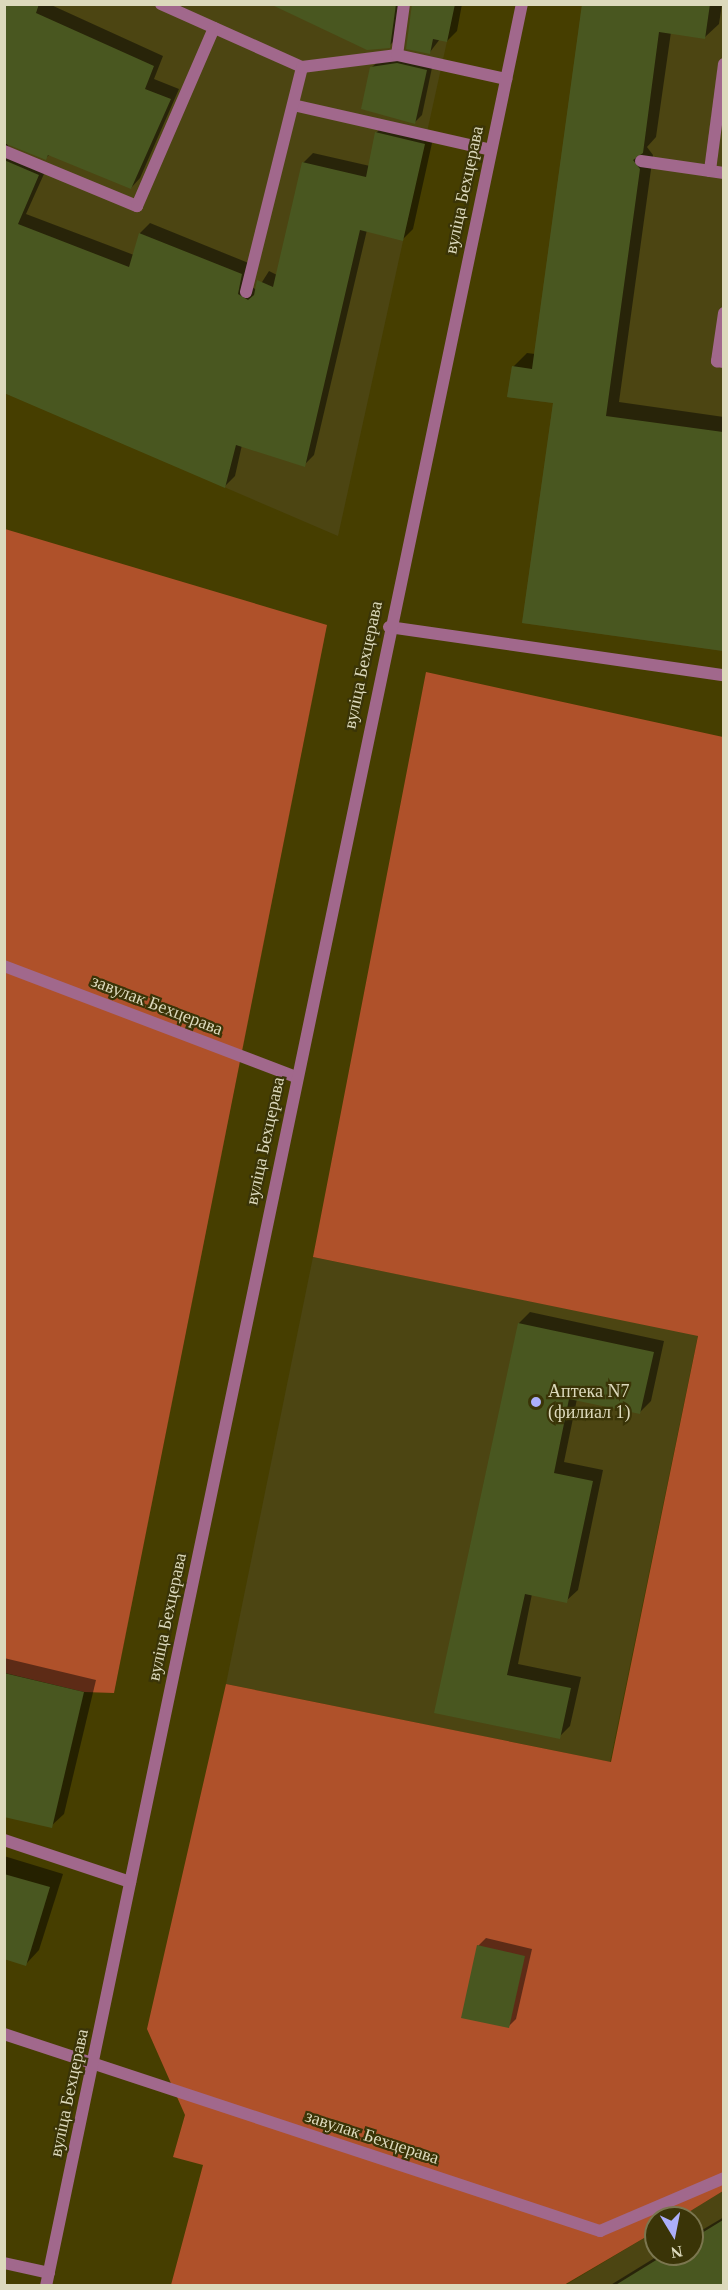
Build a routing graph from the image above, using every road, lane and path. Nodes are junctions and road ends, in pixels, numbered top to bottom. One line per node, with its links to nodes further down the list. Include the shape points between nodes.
1 (161, 4): 4 (street)
2 (404, 4): 5 (street)
3 (522, 4): 8 (street, вуліца Бехцерава)
4 (214, 28): 7 (street); 11 (street, via 137,206)
5 (397, 56): 7 (street); 8 (street)
6 (723, 64): 13 (street)
7 (302, 67): 9 (street)
8 (506, 79): 10 (street, вуліца Бехцерава)
9 (292, 105): 10 (street); 15 (street)
10 (491, 150): 18 (street, вуліца Бехцерава)
11 (4, 151)
12 (641, 161): 13 (street)
13 (710, 171): 14 (street)
14 (723, 173)
15 (246, 292)
16 (723, 313): 17 (street, via 717,361)
17 (723, 362)
18 (389, 627): 19 (street); 21 (street, вуліца Бехцерава)
19 (723, 675)
20 (4, 966): 21 (street, завулак Бехцерава)
21 (296, 1077): 23 (street, вуліца Бехцерава)
22 (4, 1840): 23 (street)
23 (130, 1882): 25 (street, вуліца Бехцерава)
24 (4, 2034): 25 (street, завулак Бехцерава)
25 (94, 2063): 26 (street, завулак Бехцерава, via 600,2231); 28 (street, вуліца Бехцерава)
26 (723, 2178)
27 (4, 2263): 28 (street)
28 (47, 2279)

